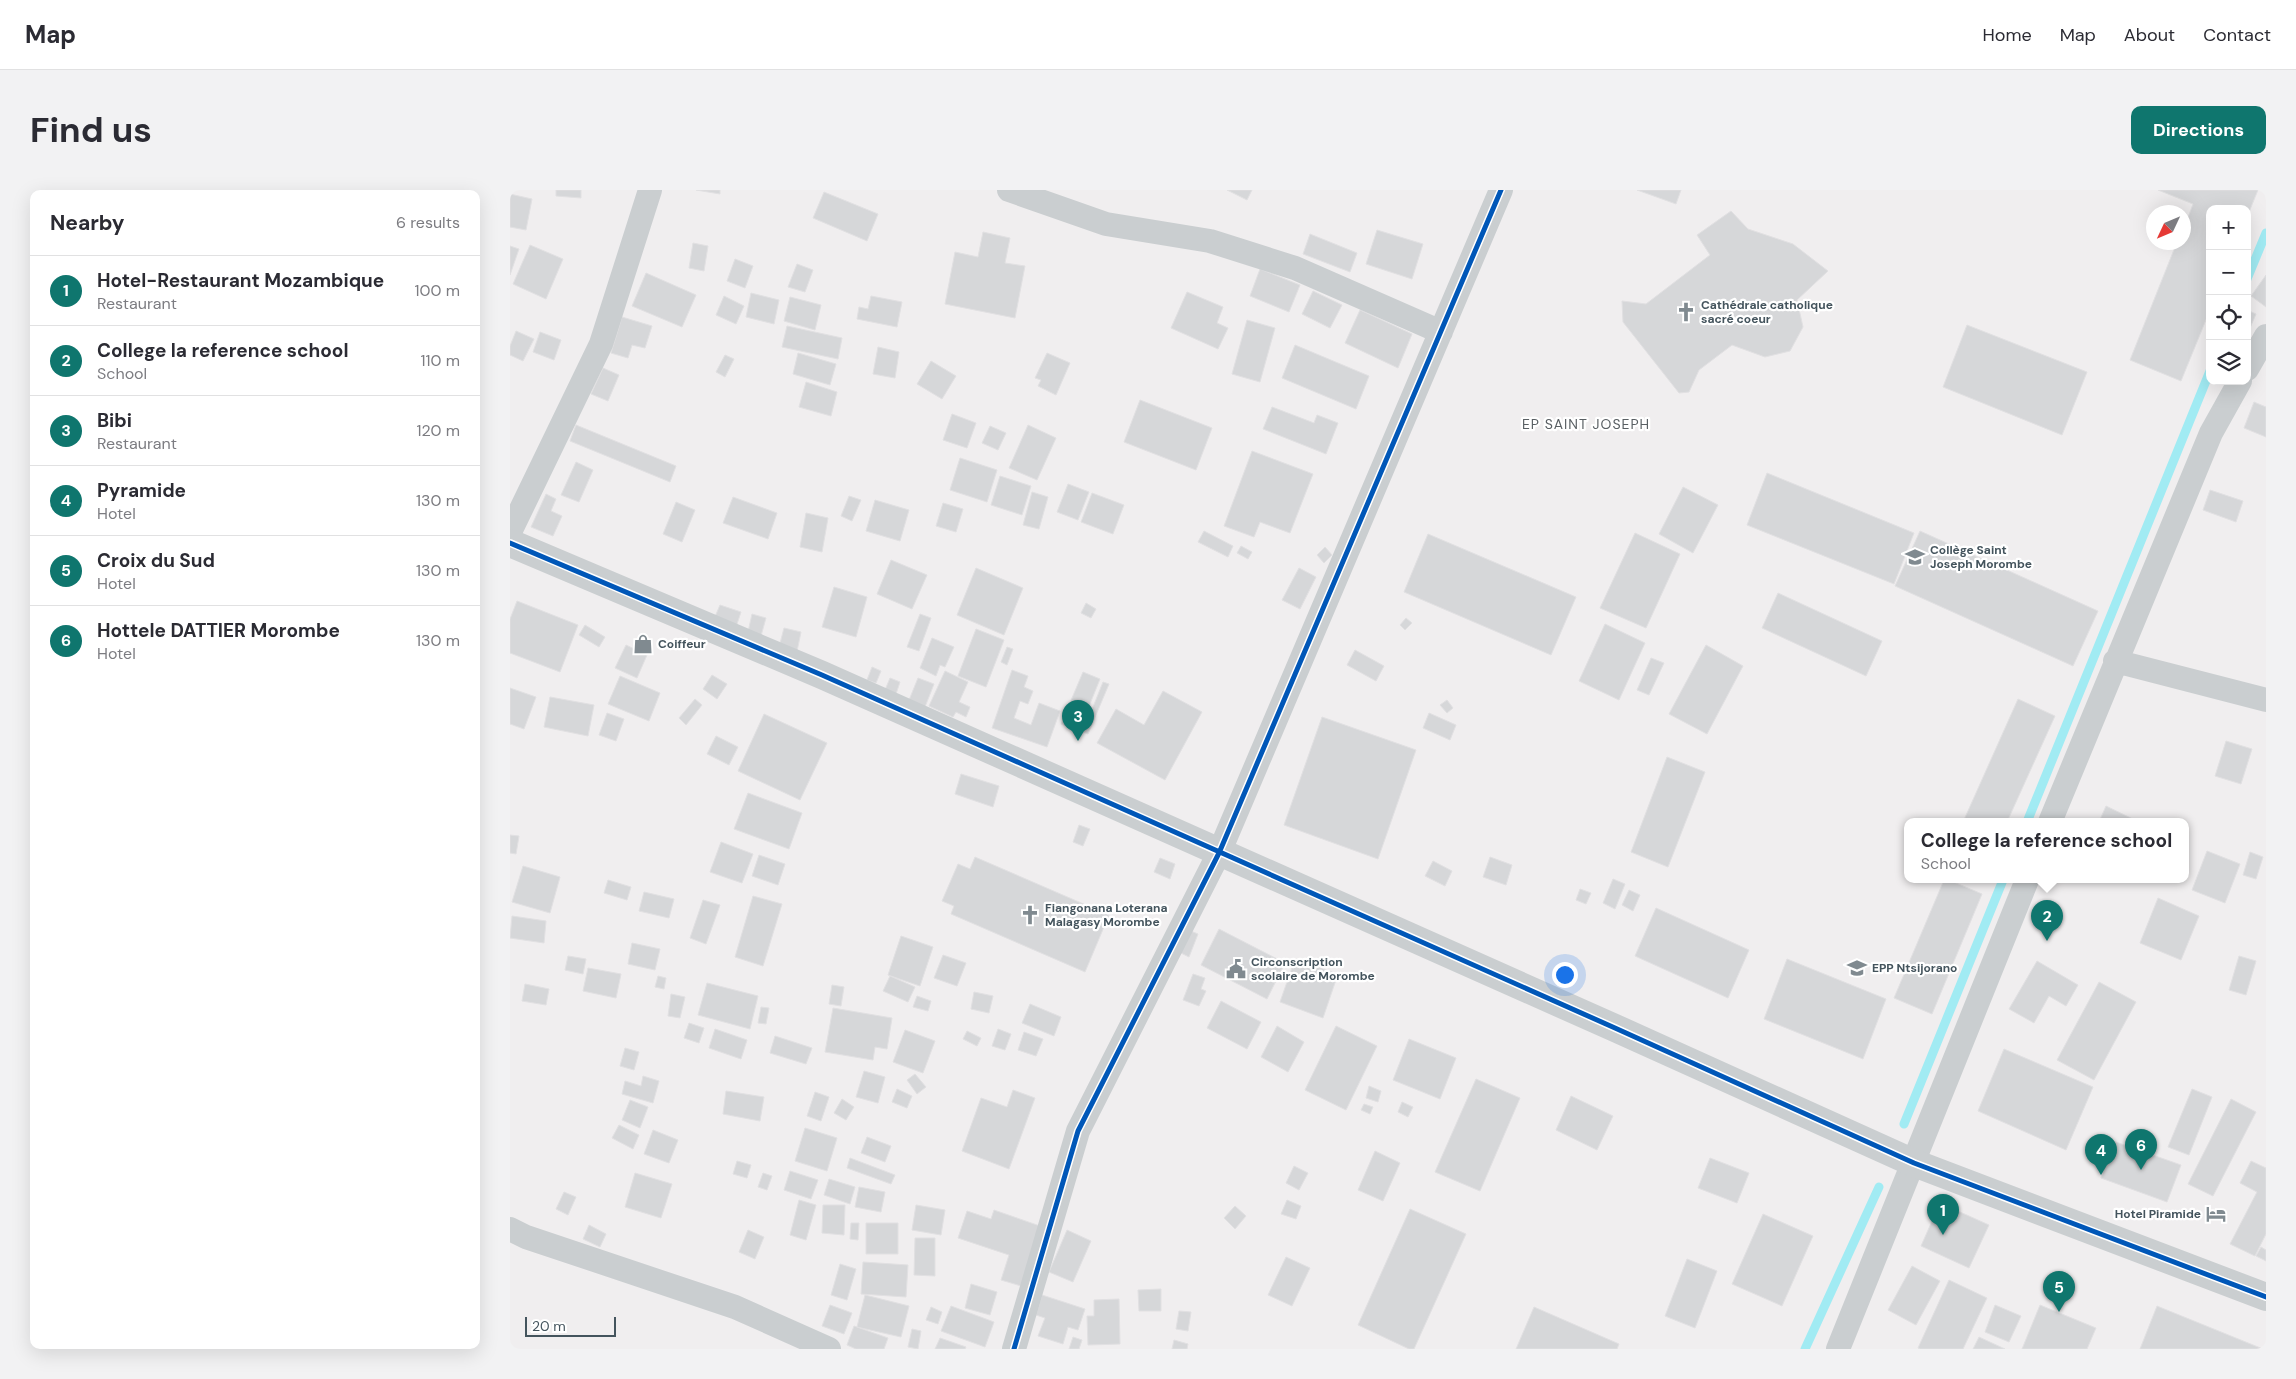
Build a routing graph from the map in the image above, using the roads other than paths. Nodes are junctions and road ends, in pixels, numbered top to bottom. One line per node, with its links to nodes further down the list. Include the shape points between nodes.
1 (650, 190): 8 (street, via 601,344)
2 (1008, 190): 4 (street, via 1106,224 1210,241 1286,265)
3 (1501, 190): 4 (street)
4 (1441, 332): 13 (street)
5 (2266, 336): 6 (street)
6 (2251, 362)
7 (2238, 385): 10 (street, via 2211,433)
8 (510, 532)
9 (510, 543): 13 (street, via 822,675)
10 (2115, 661): 11 (street); 12 (street)
11 (2266, 700)
12 (2052, 818)
13 (1219, 853): 15 (street); 19 (street, via 1078,1131)
14 (2026, 883): 15 (street)
15 (1914, 1163): 17 (street); 20 (street)
16 (510, 1229): 18 (street, via 735,1307)
17 (2266, 1297)
18 (829, 1349)
19 (1014, 1349)
20 (1838, 1349)

